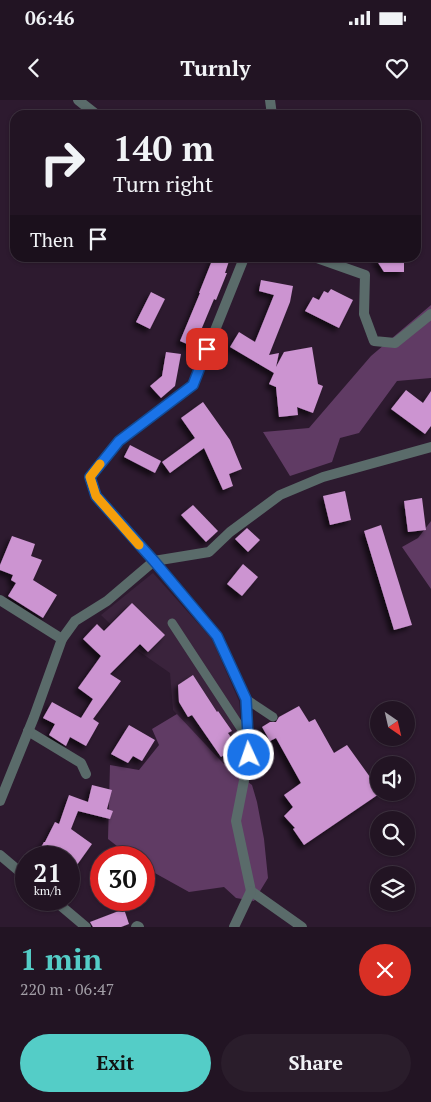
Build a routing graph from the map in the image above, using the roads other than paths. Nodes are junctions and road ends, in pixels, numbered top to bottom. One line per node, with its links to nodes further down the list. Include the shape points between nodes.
1 (78, 100): 2 (street)
2 (91, 110)
3 (242, 262): 7 (street, via 193,385 119,441 90,477 96,496)
4 (328, 262): 5 (street, via 365,275 364,314 374,341 395,343)
5 (431, 314)
6 (431, 447): 7 (street, via 323,476 280,496 230,532 209,552)
7 (154, 561): 10 (street, via 107,601 75,621); 11 (street, via 217,636)
8 (0, 600): 10 (street)
9 (172, 623): 14 (lane)
10 (62, 639): 13 (street)
11 (246, 699): 12 (lane); 14 (street)
12 (273, 717)
13 (28, 731): 15 (street, via 81,763); 16 (street)
14 (248, 739): 19 (street, via 249,755 236,821)
15 (86, 774)
16 (0, 802)
17 (0, 855): 18 (street)
18 (15, 868)
19 (251, 891): 22 (street); 23 (street)
20 (66, 911): 21 (street)
21 (81, 925)
22 (234, 927)
23 (302, 927)

